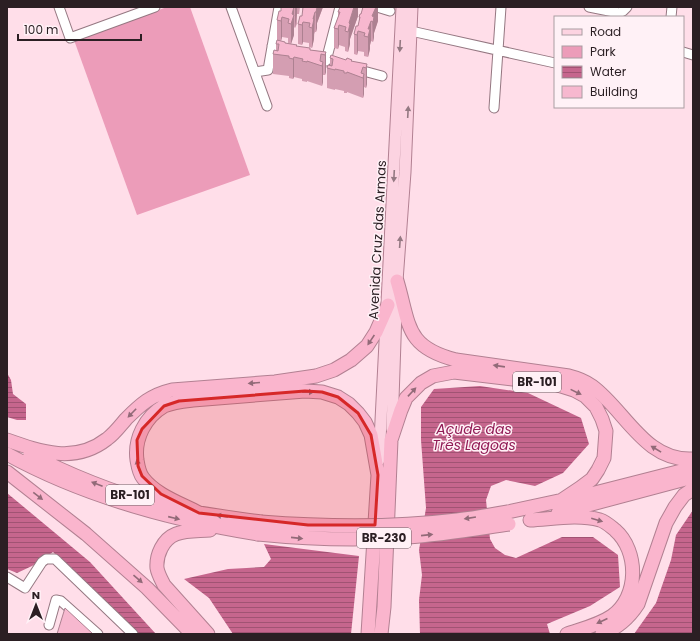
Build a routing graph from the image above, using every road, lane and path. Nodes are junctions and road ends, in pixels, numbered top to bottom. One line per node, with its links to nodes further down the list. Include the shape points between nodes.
1 (59, 7): 2 (street, via 70,38)
2 (155, 7)
3 (231, 7): 20 (street)
4 (279, 7): 14 (street)
5 (340, 7): 17 (street)
6 (376, 7): 12 (street)
7 (402, 7): 25 (main road, Avenida Cruz das Armas, one-way to 25)
8 (412, 7): 13 (main road, Avenida Cruz das Armas)
9 (501, 7): 15 (street)
10 (589, 7): 11 (street, via 619,13)
11 (626, 7)
12 (390, 11)
13 (411, 31): 15 (street); 24 (main road, Avenida Cruz das Armas, one-way to 13)
14 (272, 46): 16 (street); 20 (street, via 268,70)
15 (499, 51): 18 (street); 23 (street)
16 (295, 52)
17 (326, 61)
18 (554, 63)
19 (347, 66): 21 (street)
20 (255, 72): 22 (street)
21 (382, 76)
22 (267, 106)
23 (494, 108)
24 (398, 281): 26 (main road, Avenida Cruz das Armas); 29 (highway, one-way to 24, via 674,457 650,445 591,384 579,379 456,360 426,349 411,332)
25 (388, 305): 27 (highway, one-way to 27, via 367,346 334,370 316,376 275,382 161,392 139,406 107,439 91,449 77,453 47,452); 32 (main road, Avenida Cruz das Armas)
26 (391, 440): 35 (highway, BR-101, one-way to 35, via 406,398 421,383 433,376 454,372 548,383 574,390 596,407 602,419 606,431 604,458 592,479); 42 (highway, BR-101)
27 (7, 441): 36 (highway, BR-101, one-way to 27, via 155,504 94,483 33,456)
28 (7, 454): 40 (highway, one-way to 40, via 57,478 126,505)
29 (693, 459)
30 (693, 468): 35 (highway)
31 (7, 472): 46 (highway, one-way to 46, via 103,548)
32 (378, 475): 36 (highway, one-way to 32, via 150,486 142,476 136,455 142,428 164,406 179,401 305,391 322,392 338,397 349,404 365,422 371,434); 48 (highway)
33 (693, 477): 38 (highway)
34 (693, 489): 52 (highway, via 675,507 666,523 638,604 620,625)
35 (559, 502): 37 (highway, BR-101)
36 (199, 513): 39 (highway, BR-101, one-way to 36)
37 (509, 518): 38 (highway); 39 (highway, BR-101, bridge)
38 (530, 520): 51 (highway, one-way to 51, via 589,518 602,521 625,541 631,554 631,585 621,608 600,622)
39 (260, 528): 40 (highway)
40 (227, 529): 47 (highway, via 176,534 162,546 157,561 159,576 164,585)
41 (7, 577): 45 (street, via 25,588 42,562 46,559 55,559)
42 (384, 607): 49 (highway, BR-101); 50 (highway)
43 (49, 625): 44 (street, via 56,600)
44 (98, 634)
45 (133, 634)
46 (192, 634)
47 (208, 634)
48 (368, 634)
49 (381, 634)
50 (390, 634)
51 (567, 634)
52 (602, 634)

